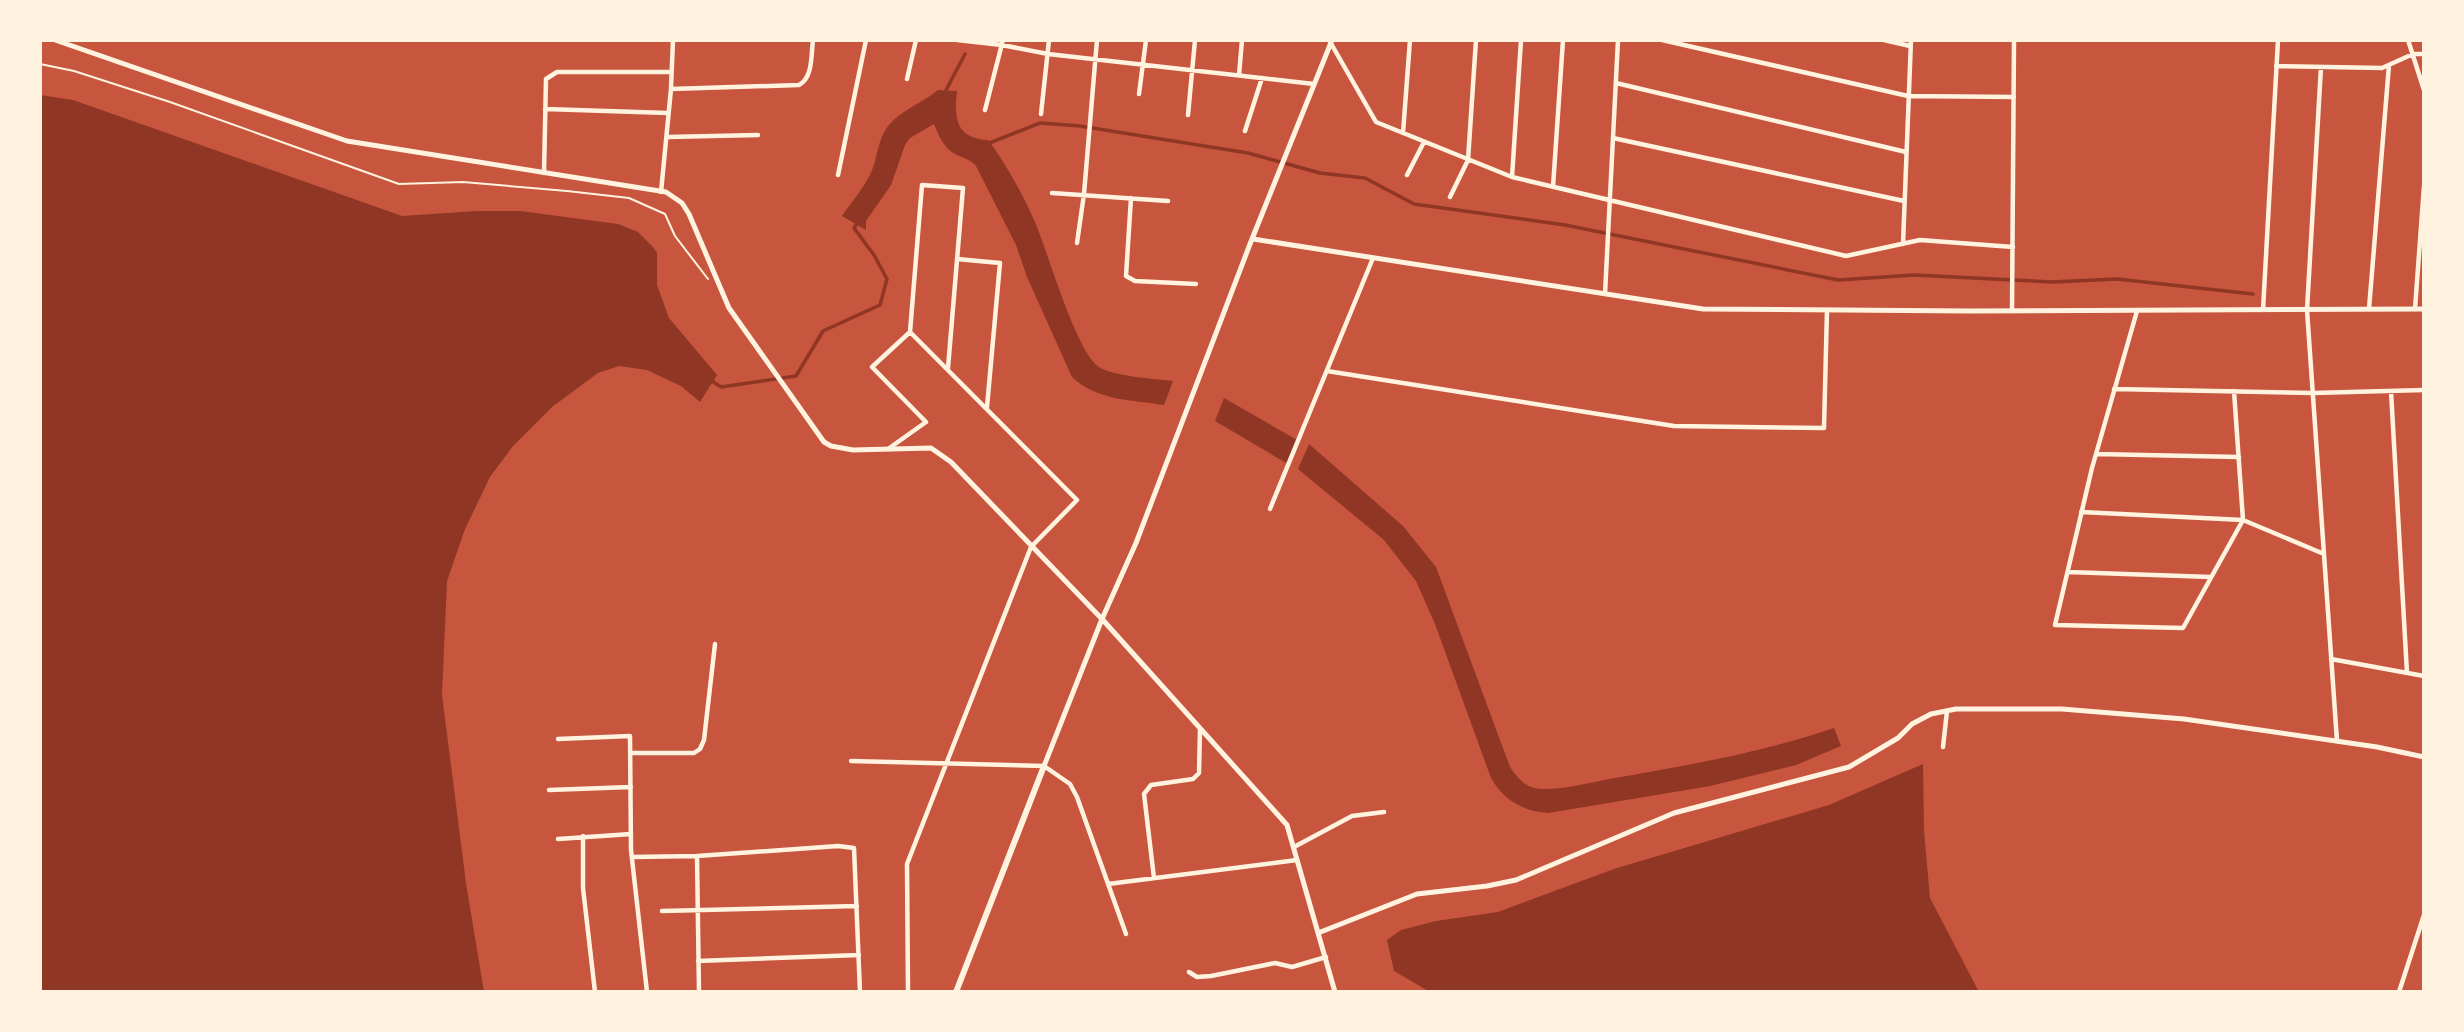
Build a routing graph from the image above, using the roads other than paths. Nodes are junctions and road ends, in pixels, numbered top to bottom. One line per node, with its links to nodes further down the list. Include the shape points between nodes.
1 (55, 40): 58 (street, via 347,141)
2 (673, 40): 34 (street)
3 (813, 40): 40 (street, via 808,76 799,85)
4 (866, 40): 60 (street)
5 (916, 40): 37 (street)
6 (957, 40): 23 (street)
7 (1049, 40): 25 (street)
8 (1097, 40): 28 (street)
9 (1146, 40): 29 (street)
10 (1195, 40): 33 (street)
11 (1242, 40): 35 (street)
12 (1410, 40): 51 (street)
13 (1476, 40): 57 (street)
14 (1521, 40): 61 (street)
15 (1563, 40): 63 (street)
16 (1618, 40): 38 (street)
17 (1662, 40): 43 (street)
18 (1884, 40): 24 (street)
19 (2014, 40): 44 (street)
20 (2278, 40): 31 (street)
21 (2409, 40): 26 (street)
22 (1331, 41): 39 (street); 51 (street, via 1377,122)
23 (1003, 43): 25 (street); 46 (street)
24 (1910, 43): 43 (street)
25 (1048, 54): 28 (street); 48 (street)
26 (2413, 54): 27 (street); 30 (street); 41 (street)
27 (2424, 54)
28 (1095, 59): 29 (street); 66 (street)
29 (1143, 64): 33 (street); 42 (street)
30 (2389, 65): 32 (street); 81 (street)
31 (2276, 66): 32 (street); 86 (street)
32 (2322, 67): 87 (street)
33 (1193, 70): 35 (street); 49 (street)
34 (671, 72): 40 (street); 45 (street, via 557,72 546,79)
35 (1239, 75): 36 (street)
36 (1262, 78): 39 (street); 50 (street)
37 (907, 79)
38 (1616, 83): 54 (street); 56 (street)
39 (1314, 84): 73 (street)
40 (671, 89): 47 (street)
41 (2424, 90)
42 (1139, 94)
43 (1909, 96): 44 (street); 56 (street)
44 (2014, 97): 76 (street)
45 (545, 109): 47 (street); 58 (street)
46 (985, 110)
47 (668, 113): 53 (street)
48 (1041, 114)
49 (1188, 115)
50 (1245, 131)
51 (1403, 133): 55 (street)
52 (758, 135): 53 (street)
53 (667, 137): 64 (street)
54 (1613, 138): 69 (street); 71 (street)
55 (1424, 142): 57 (street); 59 (street)
56 (1906, 152): 71 (street)
57 (1468, 160): 61 (street); 67 (street)
58 (544, 173): 64 (street)
59 (1406, 175)
60 (838, 176)
61 (1511, 177): 63 (street)
62 (2424, 186): 72 (street)
63 (1553, 187): 69 (street)
64 (661, 192): 98 (street, via 682,204 689,214 729,308 820,436 831,446)
65 (1052, 193): 66 (street)
66 (1084, 194): 68 (street); 74 (street)
67 (1450, 197)
68 (1131, 198): 70 (street); 79 (street, via 1126,276 1135,281)
69 (1610, 200): 75 (street, via 1846,256); 80 (street)
70 (1168, 201)
71 (1904, 201): 75 (street)
72 (2423, 205): 82 (street)
73 (1252, 239): 77 (street); 108 (street, via 1136,542)
74 (1077, 243)
75 (1903, 244): 76 (street, via 1920,240)
76 (2013, 247): 88 (street)
77 (1373, 258): 80 (street); 91 (street)
78 (957, 259): 89 (street, via 963,188 922,185); 90 (street); 97 (street, via 1000,263)
79 (1196, 284)
80 (1605, 294): 84 (street, via 1703,309)
81 (2369, 309): 82 (street); 87 (street)
82 (2415, 309): 83 (street)
83 (2424, 309)
84 (1827, 310): 88 (street); 91 (street, via 1824,428 1674,426)
85 (2137, 310): 86 (street); 88 (street); 92 (street)
86 (2263, 310): 87 (street)
87 (2307, 310): 96 (street)
88 (2012, 311)
89 (910, 332): 90 (street); 98 (street, via 873,368 926,422)
90 (948, 368): 97 (street)
91 (1327, 371): 101 (street)
92 (2115, 388): 94 (street); 99 (street)
93 (2424, 390): 95 (street)
94 (2234, 391): 96 (street); 100 (street)
95 (2391, 391): 96 (street); 111 (street)
96 (2313, 393): 105 (street)
97 (987, 408): 104 (street, via 1077,500)
98 (888, 449): 104 (street, via 931,448 940,453)
99 (2096, 454): 100 (street); 102 (street)
100 (2239, 457): 103 (street)
101 (1270, 509)
102 (2081, 512): 103 (street); 106 (street)
103 (2243, 520): 105 (street); 107 (street)
104 (1031, 547): 108 (street); 121 (street)
105 (2324, 554): 110 (street)
106 (2067, 572): 107 (street); 107 (street, via 2055,625 2183,628)
107 (2211, 577)
108 (1101, 619): 114 (street); 122 (street)
109 (715, 644): 118 (street, via 700,749 694,753)
110 (2331, 659): 111 (street); 116 (street)
111 (2407, 673): 112 (street)
112 (2424, 676)
113 (1947, 711): 116 (street, via 2062,709 2185,719); 117 (street); 139 (street, via 1912,724 1898,738 1849,767 1674,813 1516,880 1417,894)
114 (1200, 728): 129 (street, via 1287,825); 133 (street, via 1199,773 1193,779 1151,785 1144,794)
115 (558, 739): 118 (street, via 630,736)
116 (2337, 741): 119 (street)
117 (1943, 747)
118 (630, 753): 123 (street)
119 (2424, 757)
120 (851, 761): 121 (street)
121 (946, 764): 122 (street); 149 (street, via 907,864)
122 (1044, 766): 134 (street, via 1070,783); 150 (main road)
123 (631, 787): 124 (street); 126 (street)
124 (550, 790)
125 (1384, 812): 129 (street, via 1352,816)
126 (631, 834): 127 (street); 131 (street)
127 (583, 836): 128 (street); 145 (street, via 583,888)
128 (558, 839)
129 (1294, 847): 132 (street)
130 (697, 856): 131 (street); 135 (street, via 854,848); 136 (street)
131 (632, 857): 146 (street)
132 (1298, 860): 133 (street); 139 (street)
133 (1154, 878): 134 (street)
134 (1108, 884): 140 (street)
135 (857, 906): 136 (street); 141 (street)
136 (699, 909): 137 (street); 143 (street)
137 (662, 911)
138 (2424, 915): 152 (street)
139 (1318, 933): 142 (street)
140 (1126, 934)
141 (859, 955): 143 (street); 148 (street)
142 (1326, 957): 144 (street, via 1292,967 1275,963 1211,976); 151 (street)
143 (698, 961): 147 (street)
144 (1189, 972)
145 (595, 992)
146 (647, 992)
147 (699, 992)
148 (860, 992)
149 (908, 992)
150 (956, 992)
151 (1335, 992)
152 (2399, 992)

